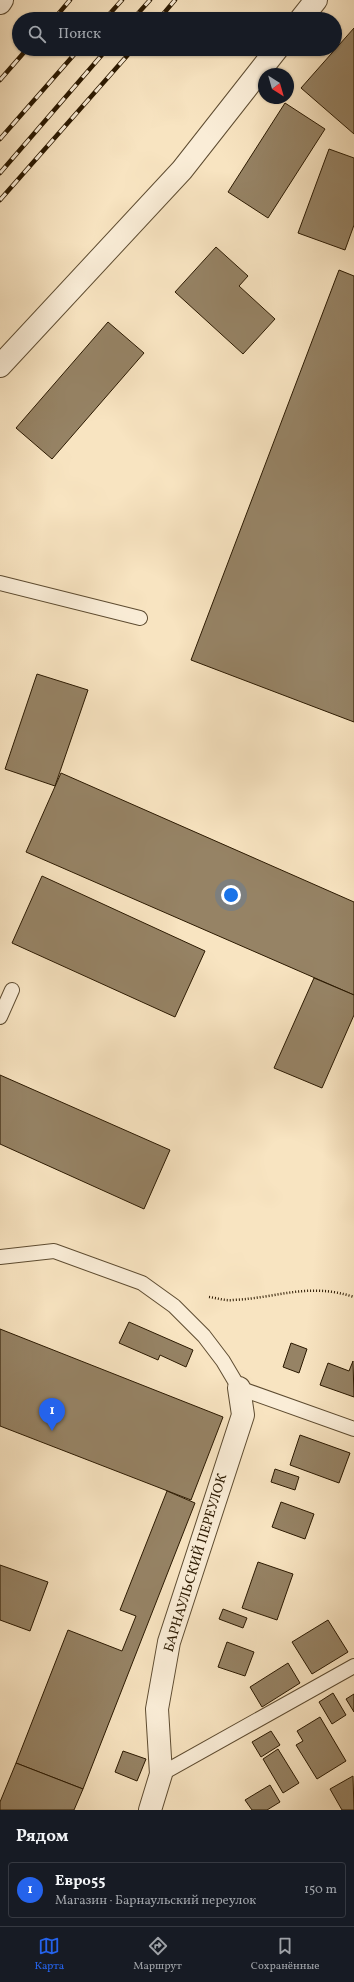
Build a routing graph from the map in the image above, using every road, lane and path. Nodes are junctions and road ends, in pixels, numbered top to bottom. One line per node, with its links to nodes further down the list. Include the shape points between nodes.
1 (2, 0): 3 (street)
2 (316, 0): 4 (street)
3 (0, 3)
4 (307, 12)
5 (272, 56): 6 (street, via 182,170)
6 (0, 366)
7 (0, 583): 8 (lane)
8 (140, 618)
9 (12, 990): 10 (lane)
10 (0, 1017)
11 (0, 1257): 14 (lane, via 54,1251 142,1284 174,1306 204,1336)
12 (209, 1297): 13 (path, via 232,1300 308,1290 337,1292)
13 (354, 1297)
14 (239, 1388): 15 (lane); 17 (street, БАРНАУЛЬСКИЙ ПЕРЕУЛОК, via 243,1415 169,1642 156,1709)
15 (354, 1428)
16 (354, 1666): 17 (lane)
17 (161, 1774): 18 (street, БАРНАУЛЬСКИЙ ПЕРЕУЛОК)
18 (150, 1810)

